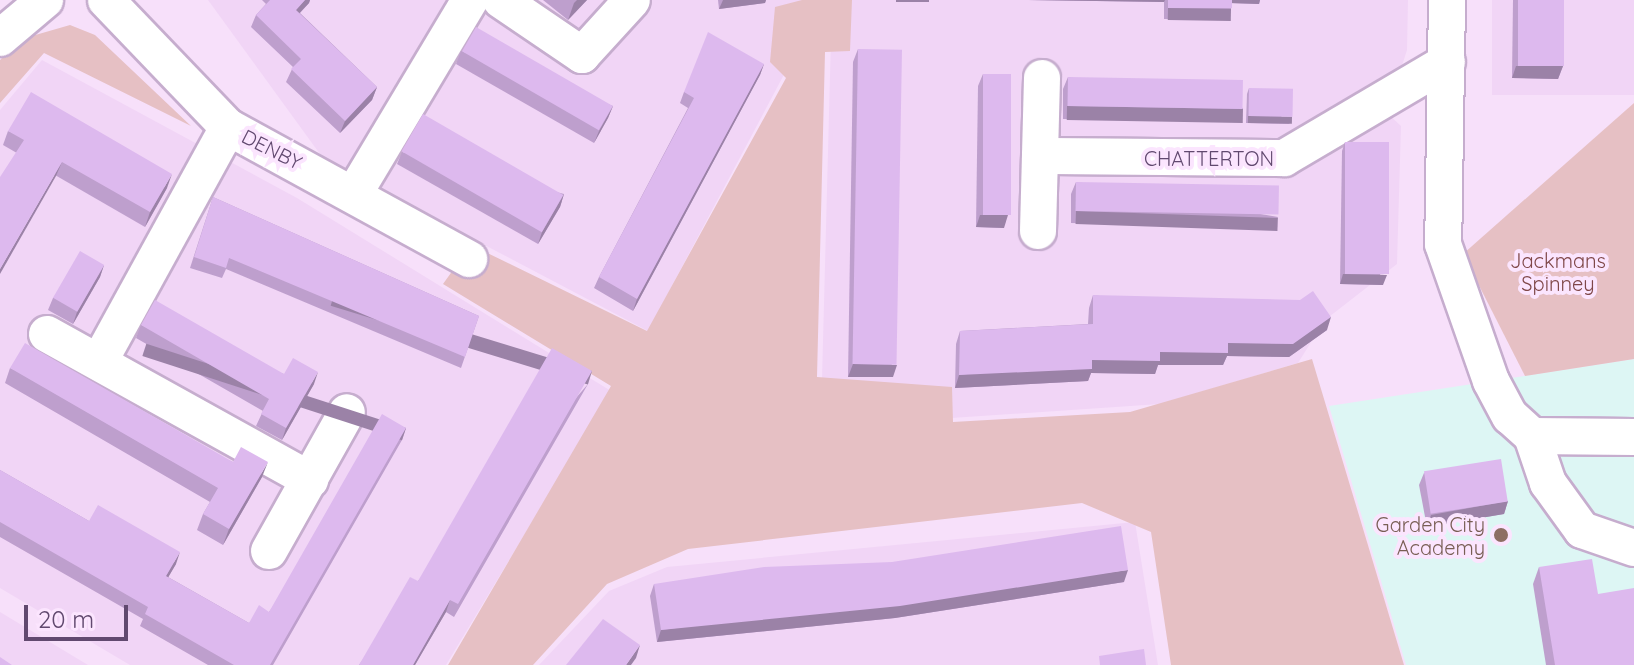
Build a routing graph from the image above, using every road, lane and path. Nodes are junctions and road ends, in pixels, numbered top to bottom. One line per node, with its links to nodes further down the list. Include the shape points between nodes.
1 (45, 0): 7 (street)
2 (106, 0): 10 (street, DENBY)
3 (470, 0): 12 (street)
4 (501, 0): 5 (street, via 582,55)
5 (632, 0)
6 (1447, 0): 8 (street)
7 (0, 38)
8 (1447, 62): 11 (street, CHATTERTON, via 1284,158); 18 (street, via 1443,244 1491,381 1510,416)
9 (1042, 78): 11 (street)
10 (228, 127): 12 (street, DENBY); 16 (street)
11 (1040, 156): 13 (street)
12 (355, 192): 14 (street, DENBY)
13 (1038, 231)
14 (469, 259)
15 (47, 334): 16 (street)
16 (99, 362): 20 (street)
17 (347, 412): 20 (street)
18 (1532, 436): 19 (street); 21 (street, via 1548,483 1582,530)
19 (1634, 437)
20 (310, 480): 22 (street)
21 (1634, 548)
22 (269, 551)

